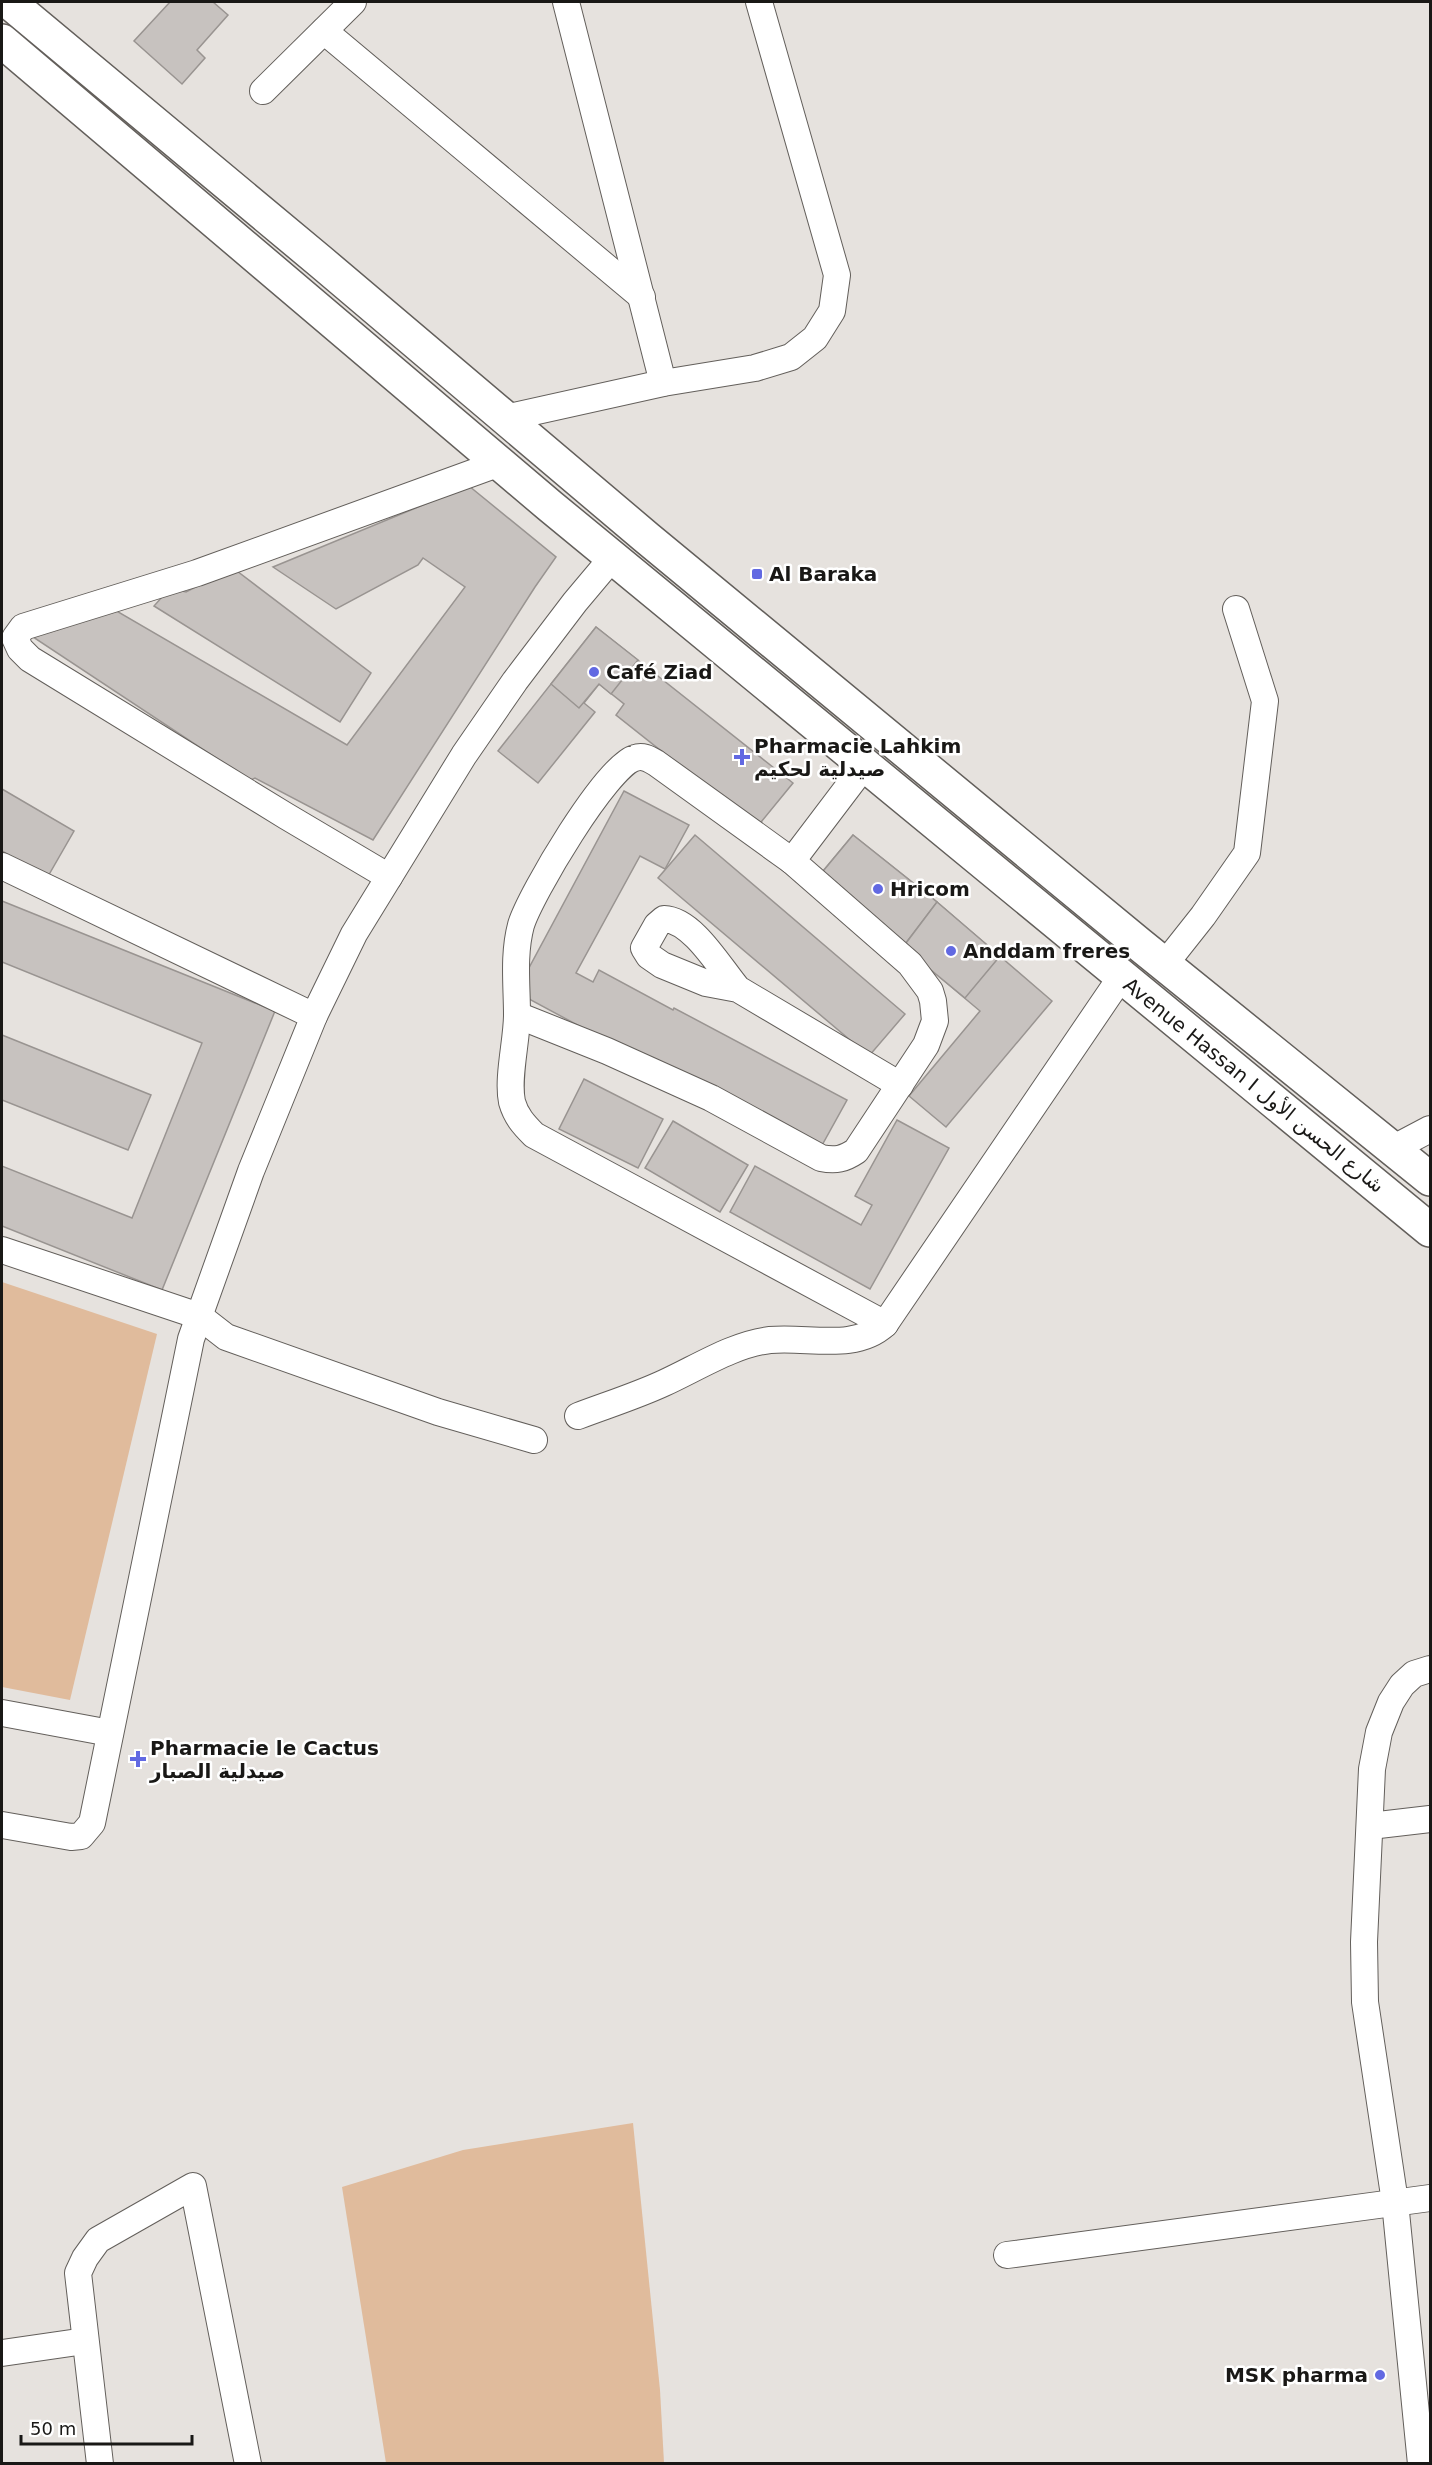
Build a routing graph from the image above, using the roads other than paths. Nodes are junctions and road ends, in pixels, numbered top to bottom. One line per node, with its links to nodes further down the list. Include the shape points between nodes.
1 (9, 2): 10 (main road)
2 (566, 2): 8 (street)
3 (759, 2): 9 (street, via 837,275 832,311 815,338 791,357 755,368)
4 (347, 5): 5 (street)
5 (324, 31): 7 (street); 8 (street)
6 (2, 41): 11 (main road, Avenue Hassan I شارع الحسن الأول)
7 (263, 92)
8 (642, 297): 9 (street)
9 (663, 384): 10 (street)
10 (505, 418): 18 (main road)
11 (500, 463): 12 (main road, Avenue Hassan I شارع الحسن الأول); 17 (street, via 197,573 23,627 15,638 30,659)
12 (612, 558): 14 (main road, Avenue Hassan I شارع الحسن الأول); 17 (street, via 515,681)
13 (1236, 609): 18 (street, via 1265,700 1247,853)
14 (864, 766): 15 (street); 19 (main road, Avenue Hassan I شارع الحسن الأول)
15 (792, 861): 21 (street, via 656,763 644,757 633,758 588,807 552,862 522,924 517,951); 23 (street, via 910,964 930,991 935,1021 926,1045)
16 (2, 866): 22 (street)
17 (389, 877): 22 (street, via 354,934)
18 (1165, 964): 25 (main road)
19 (1121, 977): 27 (main road, Avenue Hassan I شارع الحسن الأول); 30 (street)
20 (738, 989): 23 (street)
21 (517, 1015): 23 (street, via 711,1098 821,1158 846,1158 856,1150); 30 (street, via 512,1099 518,1118 534,1136)
22 (314, 1016): 29 (street, via 251,1171)
23 (900, 1085)
24 (1431, 1129): 25 (street)
25 (1395, 1148): 26 (main road)
26 (1431, 1179)
27 (1431, 1230)
28 (2, 1250): 29 (street)
29 (199, 1316): 32 (street, via 226,1336 438,1412); 35 (street, via 191,1339)
30 (885, 1324): 31 (street, via 876,1332 853,1340 771,1340 753,1344)
31 (578, 1416)
32 (534, 1440)
33 (1431, 1669): 38 (street, via 1414,1674 1402,1685 1379,1732 1372,1768)
34 (2, 1713): 35 (street)
35 (110, 1733): 37 (street, via 92,1823 81,1836)
36 (1431, 1819): 38 (street)
37 (2, 1825)
38 (1370, 1826): 40 (street, via 1365,2002)
39 (1431, 2198): 40 (street)
40 (1395, 2202): 41 (street); 46 (street)
41 (1007, 2255)
42 (85, 2341): 43 (street); 44 (street); 45 (street, via 78,2273 85,2258 98,2240 193,2186)
43 (2, 2353)
44 (100, 2463)
45 (248, 2463)
46 (1421, 2463)

